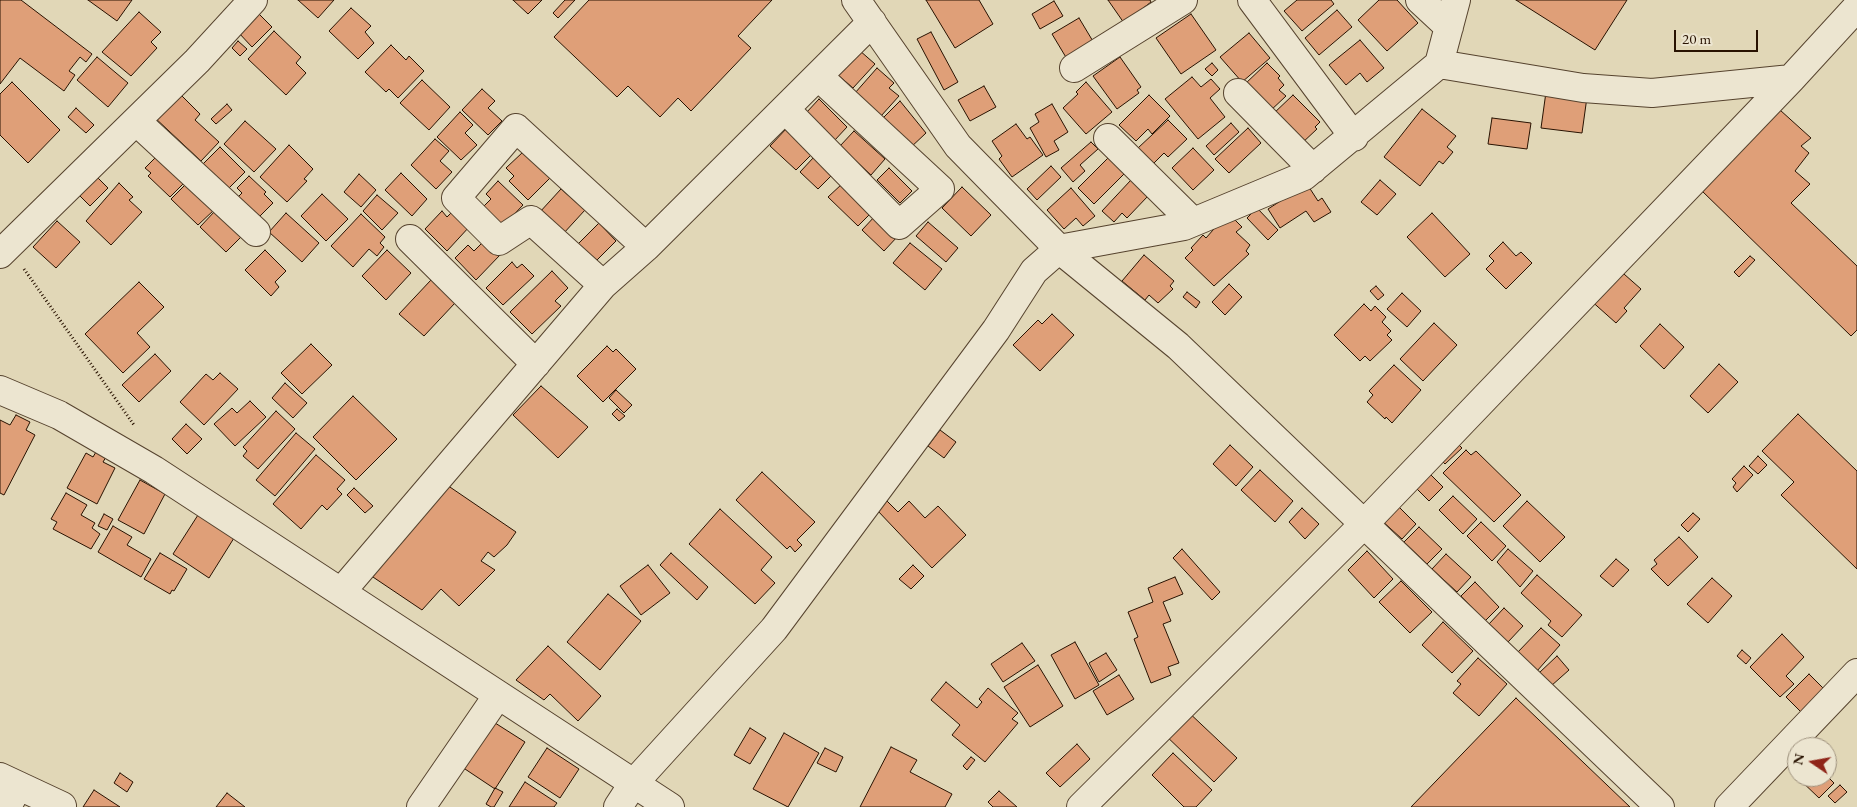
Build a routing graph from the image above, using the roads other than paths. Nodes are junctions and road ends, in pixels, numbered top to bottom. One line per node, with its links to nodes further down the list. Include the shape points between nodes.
1 (252, 0): 16 (street, via 198,61)
2 (856, 0): 8 (street)
3 (1183, 0): 11 (street)
4 (1252, 0): 17 (street)
5 (1420, 0): 9 (street)
6 (1456, 0): 9 (street)
7 (1857, 7): 13 (street)
8 (872, 22): 12 (street); 24 (street, via 958,146)
9 (1449, 27): 10 (street)
10 (1439, 64): 13 (street, via 1583,88 1652,93); 17 (street)
11 (1074, 68)
12 (818, 76): 15 (street); 15 (street, via 940,189 899,225)
13 (1791, 78): 29 (street)
14 (1238, 93): 19 (street)
15 (785, 109): 23 (street)
16 (136, 121): 21 (street); 25 (street)
17 (1354, 137): 19 (street)
18 (1108, 138): 20 (street)
19 (1314, 170): 20 (street)
20 (1193, 222): 24 (street)
21 (256, 232)
22 (410, 238): 27 (street)
23 (646, 247): 26 (street); 26 (street, via 516,128 456,198 499,241 531,220)
24 (1059, 249): 29 (street, via 1178,346); 33 (street, via 1034,271 996,330 774,629)
25 (4, 250)
26 (603, 285): 27 (street)
27 (536, 364): 30 (street)
28 (0, 390): 30 (street, via 59,415 154,470)
29 (1363, 525): 39 (street); 40 (street)
30 (341, 592): 32 (street)
31 (1857, 673): 41 (street)
32 (498, 695): 33 (street); 36 (street)
33 (633, 784): 37 (street); 38 (street)
34 (8, 790): 35 (street)
35 (62, 806)
36 (421, 807)
37 (618, 807)
38 (670, 807)
39 (1081, 807)
40 (1660, 807)
41 (1729, 807)

